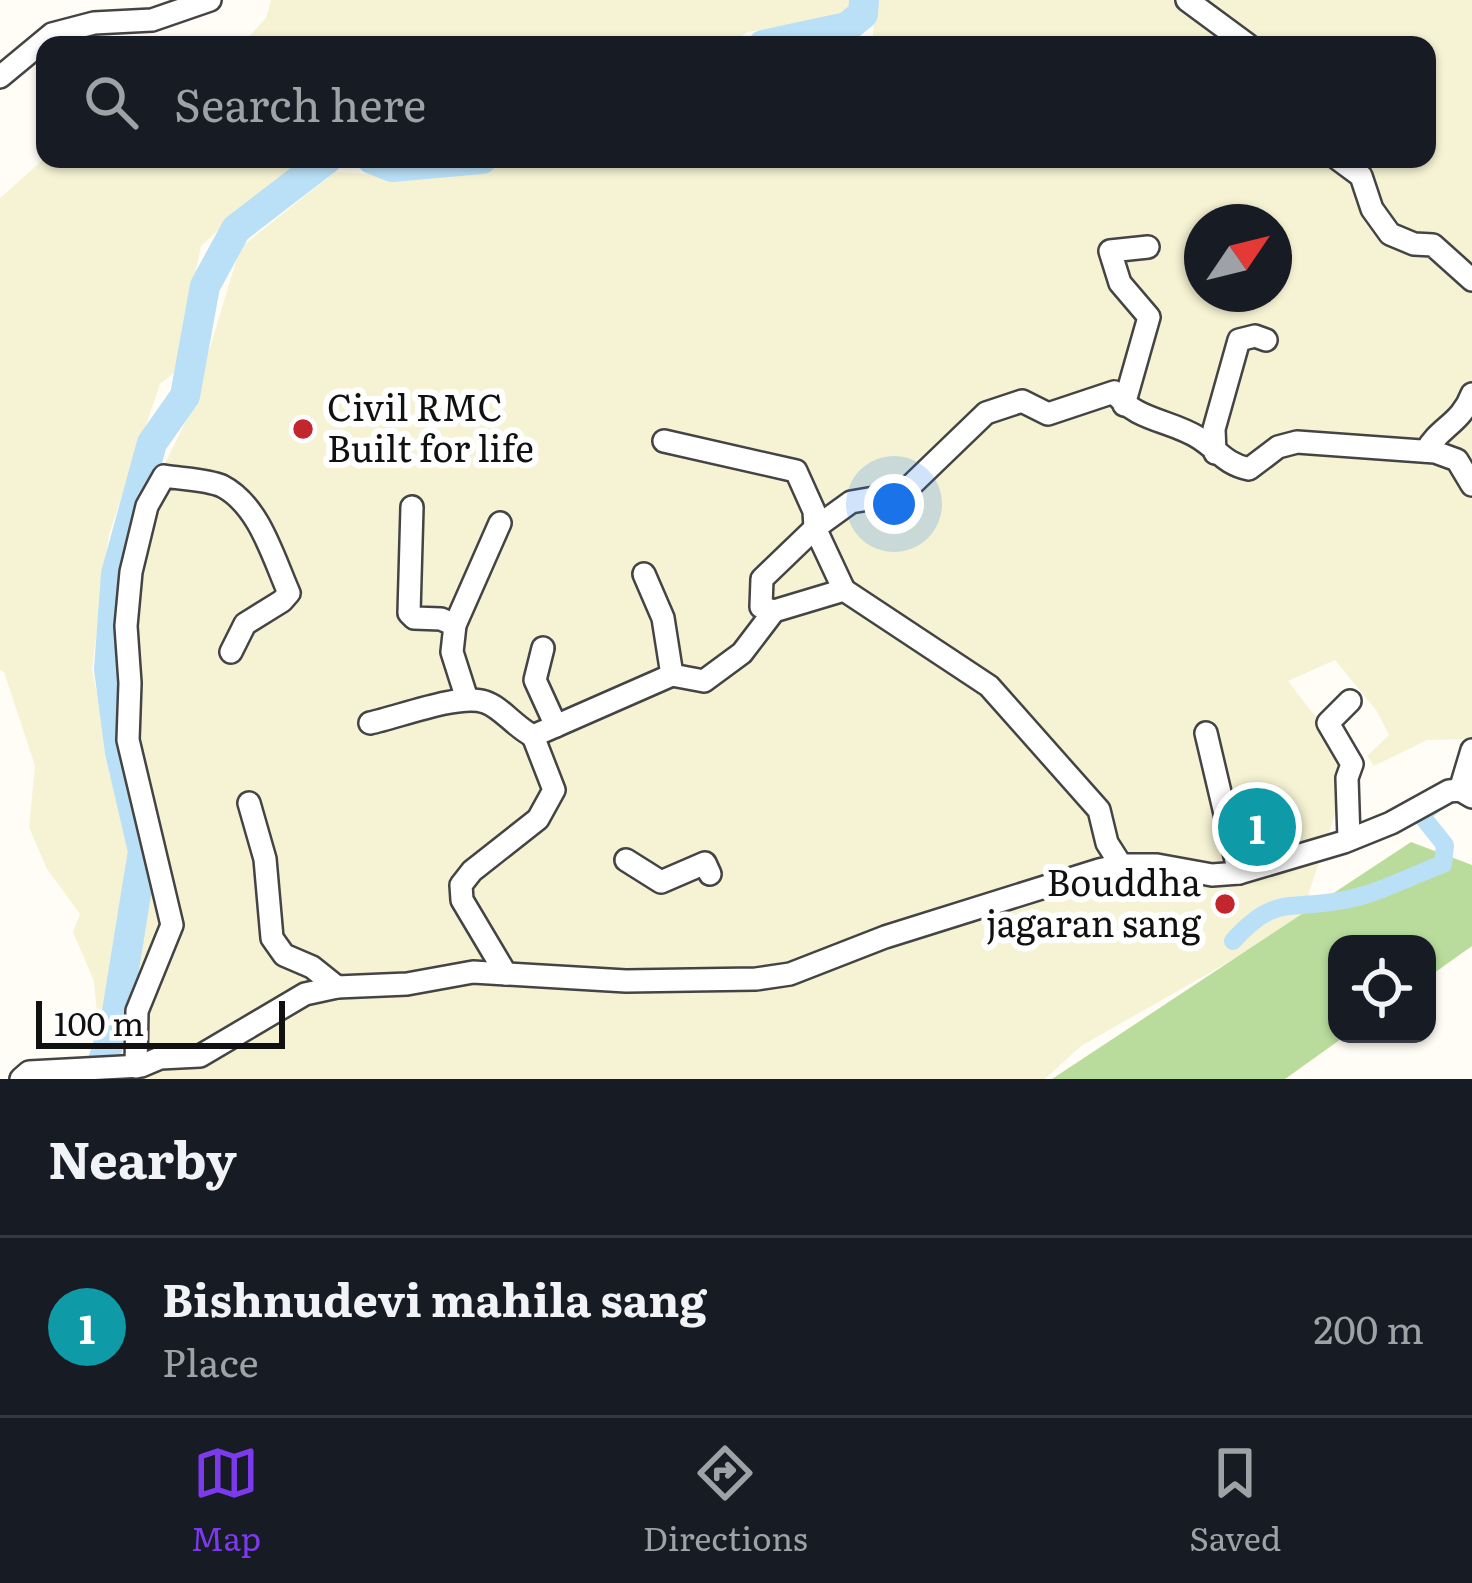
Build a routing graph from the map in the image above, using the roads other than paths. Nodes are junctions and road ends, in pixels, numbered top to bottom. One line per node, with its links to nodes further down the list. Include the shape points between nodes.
1 (210, 0): 3 (street, via 152,20)
2 (1187, 0): 4 (street)
3 (50, 36)
4 (1236, 36)
5 (36, 47): 6 (street)
6 (0, 77)
7 (1350, 168): 9 (street, via 1390,235 1433,244)
8 (1148, 247): 12 (street, via 1110,251 1120,284 1149,317)
9 (1472, 280)
10 (1266, 340): 15 (street, via 1239,340)
11 (1472, 394): 14 (street, via 1455,425)
12 (1124, 405): 15 (street, via 1198,437); 19 (street, via 1114,392 1048,414 1022,401 986,413 903,493 850,502)
13 (664, 441): 19 (street, via 796,471)
14 (1426, 451): 15 (street, via 1297,442 1249,469); 16 (street, via 1456,460)
15 (1215, 453)
16 (1472, 485)
17 (412, 507): 23 (street, via 409,613)
18 (500, 523): 23 (street)
19 (815, 528): 21 (street); 22 (street, via 762,579 760,607)
20 (644, 574): 26 (street, via 663,618)
21 (844, 590): 22 (street); 38 (street, via 989,686 1099,810)
22 (774, 610): 26 (street, via 742,653 704,682)
23 (455, 625): 27 (street, via 452,652)
24 (543, 648): 30 (street, via 535,680)
25 (231, 652): 43 (street, via 245,625 289,592 243,504 220,485 164,476 147,506 125,626 128,740 172,925 137,1011)
26 (672, 675): 30 (street)
27 (467, 698): 29 (street); 32 (street, via 490,703)
28 (1349, 701): 36 (street, via 1328,723 1352,764)
29 (370, 723)
30 (556, 726): 32 (street)
31 (1206, 733): 39 (street)
32 (532, 736): 41 (street, via 554,790 538,819 461,885)
33 (1472, 750): 34 (street)
34 (1466, 794): 36 (street, via 1449,791)
35 (249, 803): 42 (street, via 265,859 272,938 284,955)
36 (1349, 839): 39 (street)
37 (626, 860): 40 (street, via 661,882 705,863)
38 (1121, 866): 39 (street); 41 (street, via 790,974 626,981)
39 (1239, 873)
40 (710, 874)
41 (506, 974): 42 (street)
42 (337, 987): 43 (street, via 305,994 200,1056)
43 (127, 1067): 44 (street)
44 (57, 1074): 45 (street)
45 (21, 1079)

